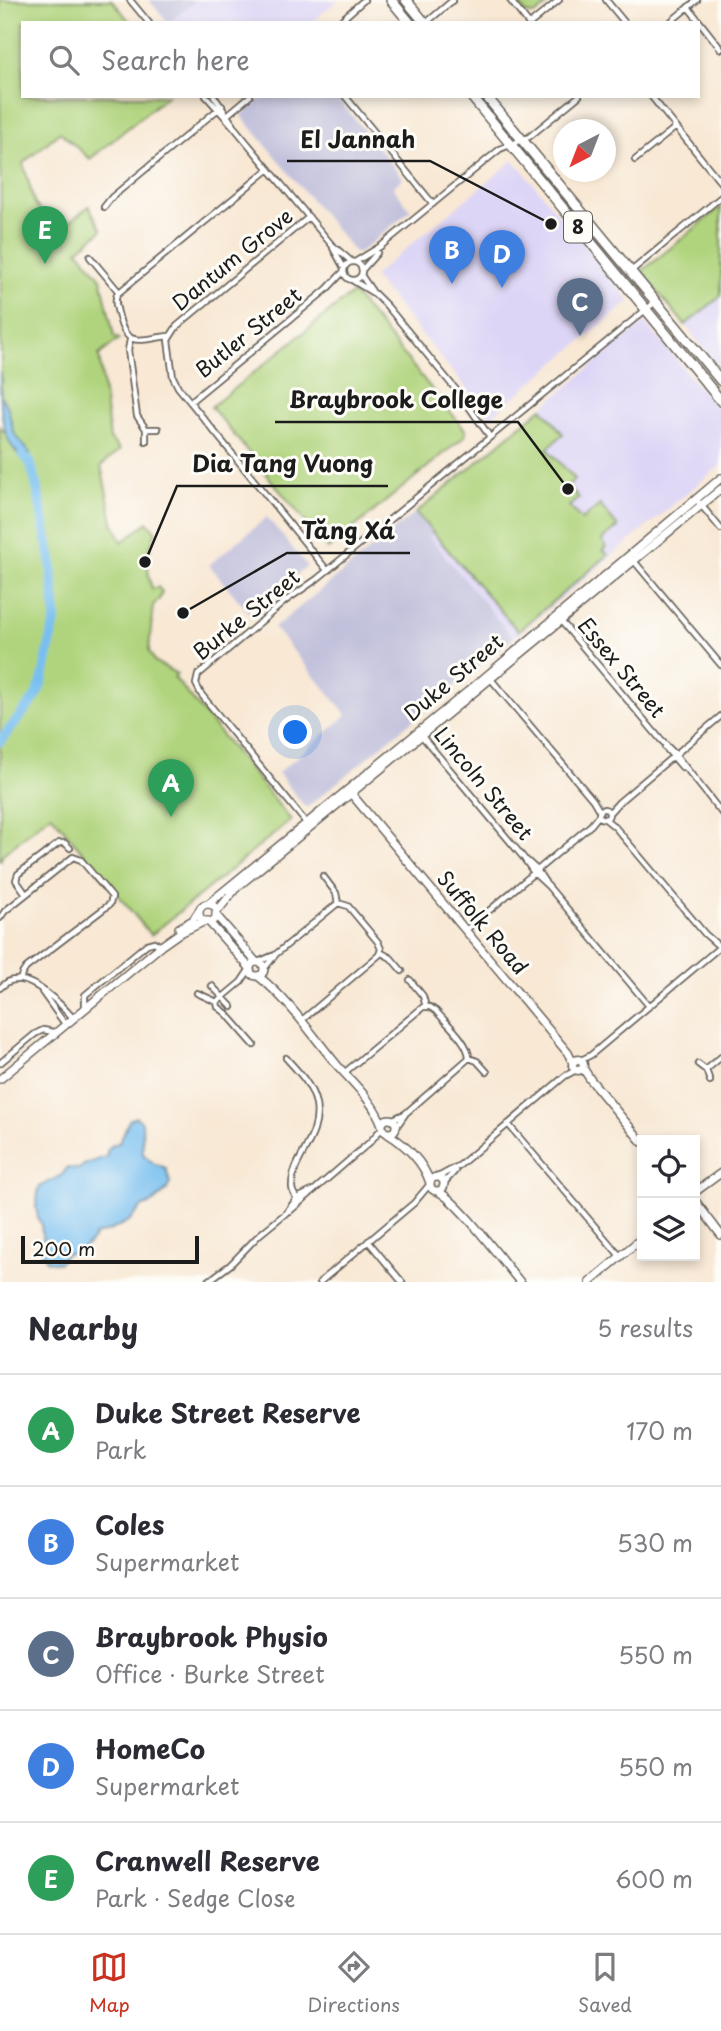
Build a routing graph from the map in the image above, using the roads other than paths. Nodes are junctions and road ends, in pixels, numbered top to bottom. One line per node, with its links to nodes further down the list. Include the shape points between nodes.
1 (130, 0): 11 (street)
2 (364, 0): 12 (street)
3 (391, 0): 13 (highway)
4 (407, 0): 14 (highway)
5 (453, 0): 15 (street)
6 (510, 0): 16 (street)
7 (559, 0): 17 (street)
8 (606, 0): 18 (street)
9 (696, 0): 10 (street)
10 (688, 8): 19 (street); 20 (street)
11 (147, 21)
12 (340, 21)
13 (408, 21)
14 (424, 21)
15 (428, 21)
16 (528, 21)
17 (533, 21)
18 (623, 21)
19 (672, 21)
20 (698, 21)
21 (700, 23): 22 (street)
22 (721, 49)
23 (207, 98): 32 (street)
24 (216, 98): 31 (street)
25 (248, 98): 33 (street)
26 (347, 98): 41 (street)
27 (473, 98): 36 (highway, 8)
28 (488, 98): 35 (highway, 8)
29 (577, 98): 35 (street)
30 (653, 98): 34 (street)
31 (222, 106): 32 (street); 33 (street)
32 (217, 111): 33 (street); 42 (street)
33 (226, 116): 38 (street)
34 (676, 127): 37 (street); 39 (street)
35 (522, 139): 36 (street); 50 (highway, 8)
36 (510, 144): 41 (street); 55 (highway, 8)
37 (635, 160)
38 (269, 169): 43 (street); 53 (street)
39 (721, 183)
40 (721, 197): 50 (street)
41 (433, 204): 45 (street)
42 (104, 207)
43 (309, 218): 44 (street); 59 (street, Dantum Grove)
44 (331, 244): 47 (street); 48 (street)
45 (382, 246): 47 (street); 49 (street)
46 (90, 257): 53 (street)
47 (354, 262): 48 (street, Butler Street); 49 (street)
48 (344, 270): 51 (street); 52 (street, Butler Street)
49 (361, 272): 51 (street, Butler Street); 54 (street)
50 (630, 272): 56 (highway, 8)
51 (351, 279): 52 (street, Butler Street); 54 (street)
52 (327, 289): 62 (street, Butler Street)
53 (119, 292): 60 (street, via 116,305 122,331)
54 (374, 294): 66 (street)
55 (638, 301): 57 (highway, 8); 58 (street, Burke Street)
56 (654, 303): 57 (street, Burke Street); 61 (highway, 8)
57 (646, 310): 58 (street, Burke Street); 63 (highway, 8)
58 (627, 323): 66 (street, Burke Street)
59 (169, 336): 60 (street); 62 (street, Dantum Grove, via 173,377)
60 (130, 340): 64 (street, via 137,416)
61 (721, 382)
62 (190, 401): 74 (street, Dantum Grove)
63 (721, 401)
64 (146, 429): 65 (street); 67 (street)
65 (158, 429)
66 (491, 437): 74 (street, Burke Street)
67 (146, 441)
68 (721, 478): 70 (street, Duke Street)
69 (721, 489): 70 (street, Duke Street)
70 (699, 502): 71 (street); 72 (street, Duke Street); 73 (street, Duke Street)
71 (721, 528)
72 (629, 555): 73 (street); 75 (street, Duke Street)
73 (635, 562): 75 (street, Duke Street); 76 (street)
74 (327, 570): 84 (street, Burke Street, via 204,667 196,681 201,694)
75 (559, 618): 77 (street, Duke Street); 80 (street, Essex Street)
76 (721, 665)
77 (489, 676): 79 (street, Duke Street); 83 (street)
78 (721, 716): 80 (street)
79 (420, 734): 81 (street, Duke Street); 86 (street, Lincoln Street)
80 (674, 755): 82 (street, Essex Street); 83 (street)
81 (349, 793): 84 (street, Duke Street); 95 (street, Suffolk Road)
82 (721, 812)
83 (604, 814): 86 (street); 97 (street)
84 (308, 825): 90 (street, Duke Street); 92 (street, Duke Street, via 236,888)
85 (70, 848): 88 (street, via 59,843 18,874 16,880)
86 (536, 871): 95 (street); 112 (street, Lincoln Street)
87 (323, 876): 89 (street)
88 (26, 894): 93 (street); 103 (street, via 73,856 112,901 26,968)
89 (338, 903): 98 (street, via 348,906 378,942); 99 (street)
90 (208, 904): 91 (street); 92 (street, via 215,907)
91 (199, 911): 94 (street); 96 (street)
92 (216, 914): 94 (street); 100 (street)
93 (0, 918)
94 (206, 921): 96 (street); 100 (street)
95 (465, 930): 125 (street, Suffolk Road)
96 (161, 946): 115 (street)
97 (719, 948): 112 (street)
98 (380, 952): 101 (street); 116 (street)
99 (276, 954): 100 (street); 102 (street)
100 (253, 965): 102 (street); 102 (street, via 263,964); 105 (street)
101 (402, 971)
102 (260, 973): 105 (street); 116 (street)
103 (20, 980): 107 (street); 108 (street)
104 (410, 980): 114 (street)
105 (241, 982): 110 (street)
106 (212, 986): 110 (street)
107 (0, 988)
108 (41, 991): 115 (street); 117 (street)
109 (197, 993): 111 (street)
110 (223, 997): 111 (street); 113 (street)
111 (218, 1002): 119 (street)
112 (649, 1006): 125 (street)
113 (232, 1007)
114 (426, 1007): 122 (street, via 436,1011 458,1037); 128 (street)
115 (73, 1018): 117 (street)
116 (301, 1021): 128 (street)
117 (66, 1025): 118 (street)
118 (56, 1033): 123 (street, via 43,1030 35,1034); 129 (street)
119 (254, 1045)
120 (721, 1057): 126 (street)
121 (286, 1058): 141 (street, via 309,1085 316,1104 316,1126 292,1184)
122 (469, 1058): 127 (street); 132 (street)
123 (0, 1063)
124 (698, 1064): 126 (street)
125 (578, 1065): 133 (street); 135 (street, Suffolk Road)
126 (706, 1070): 130 (street)
127 (487, 1072)
128 (344, 1073): 131 (street)
129 (0, 1079)
130 (710, 1081)
131 (365, 1097): 132 (street); 134 (street)
132 (393, 1124): 134 (street); 134 (street, via 384,1121); 136 (street)
133 (508, 1124): 137 (street); 146 (street)
134 (385, 1130): 136 (street); 141 (street)
135 (637, 1136)
136 (409, 1150): 139 (street)
137 (460, 1165): 139 (street); 139 (street)
138 (721, 1173): 140 (street)
139 (437, 1184): 144 (street); 150 (street)
140 (696, 1198)
141 (298, 1199): 147 (street)
142 (700, 1208): 143 (street)
143 (721, 1235)
144 (368, 1241): 148 (street); 149 (street)
145 (637, 1242): 146 (street)
146 (620, 1257): 151 (street)
147 (209, 1282)
148 (320, 1282)
149 (402, 1282)
150 (520, 1282)
151 (590, 1282)

